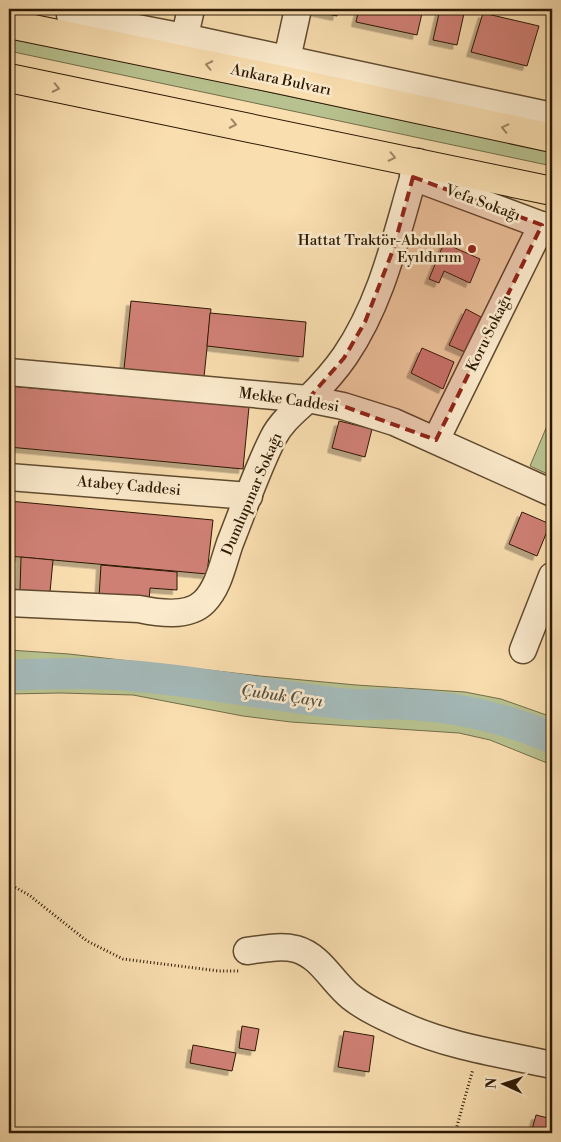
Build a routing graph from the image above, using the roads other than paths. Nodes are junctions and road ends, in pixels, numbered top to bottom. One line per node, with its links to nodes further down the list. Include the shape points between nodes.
1 (191, 9): 5 (street)
2 (298, 9): 6 (street)
3 (59, 19): 4 (main road, Ankara Bulvarı); 5 (main road, Ankara Bulvarı)
4 (9, 24)
5 (182, 48): 6 (main road, Ankara Bulvarı)
6 (285, 70): 8 (street); 9 (main road, Ankara Bulvarı, one-way to 6)
7 (9, 78): 10 (main road, one-way to 10)
8 (552, 116)
9 (552, 138)
10 (415, 170): 11 (main road); 12 (street, Vefa Sokağı); 14 (street, Dumlupınar Sokağı, via 376,300 344,358)
11 (552, 190)
12 (547, 227): 15 (street, Koru Sokağı)
13 (9, 372): 14 (street, Mekke Caddesi)
14 (308, 399): 15 (street, Mekke Caddesi, via 394,422); 18 (street, Dumlupınar Sokağı, via 283,422)
15 (436, 440): 17 (street, Mekke Caddesi)
16 (9, 476): 18 (street, Atabey Caddesi)
17 (552, 492)
18 (249, 496): 20 (street, Dumlupınar Sokağı, via 211,592 203,603 194,608 159,613)
19 (552, 576): 21 (street)
20 (9, 603)
21 (523, 650)
22 (245, 961): 23 (street, via 279,947 297,950 314,959 350,997 403,1026 435,1039)
23 (552, 1065)

